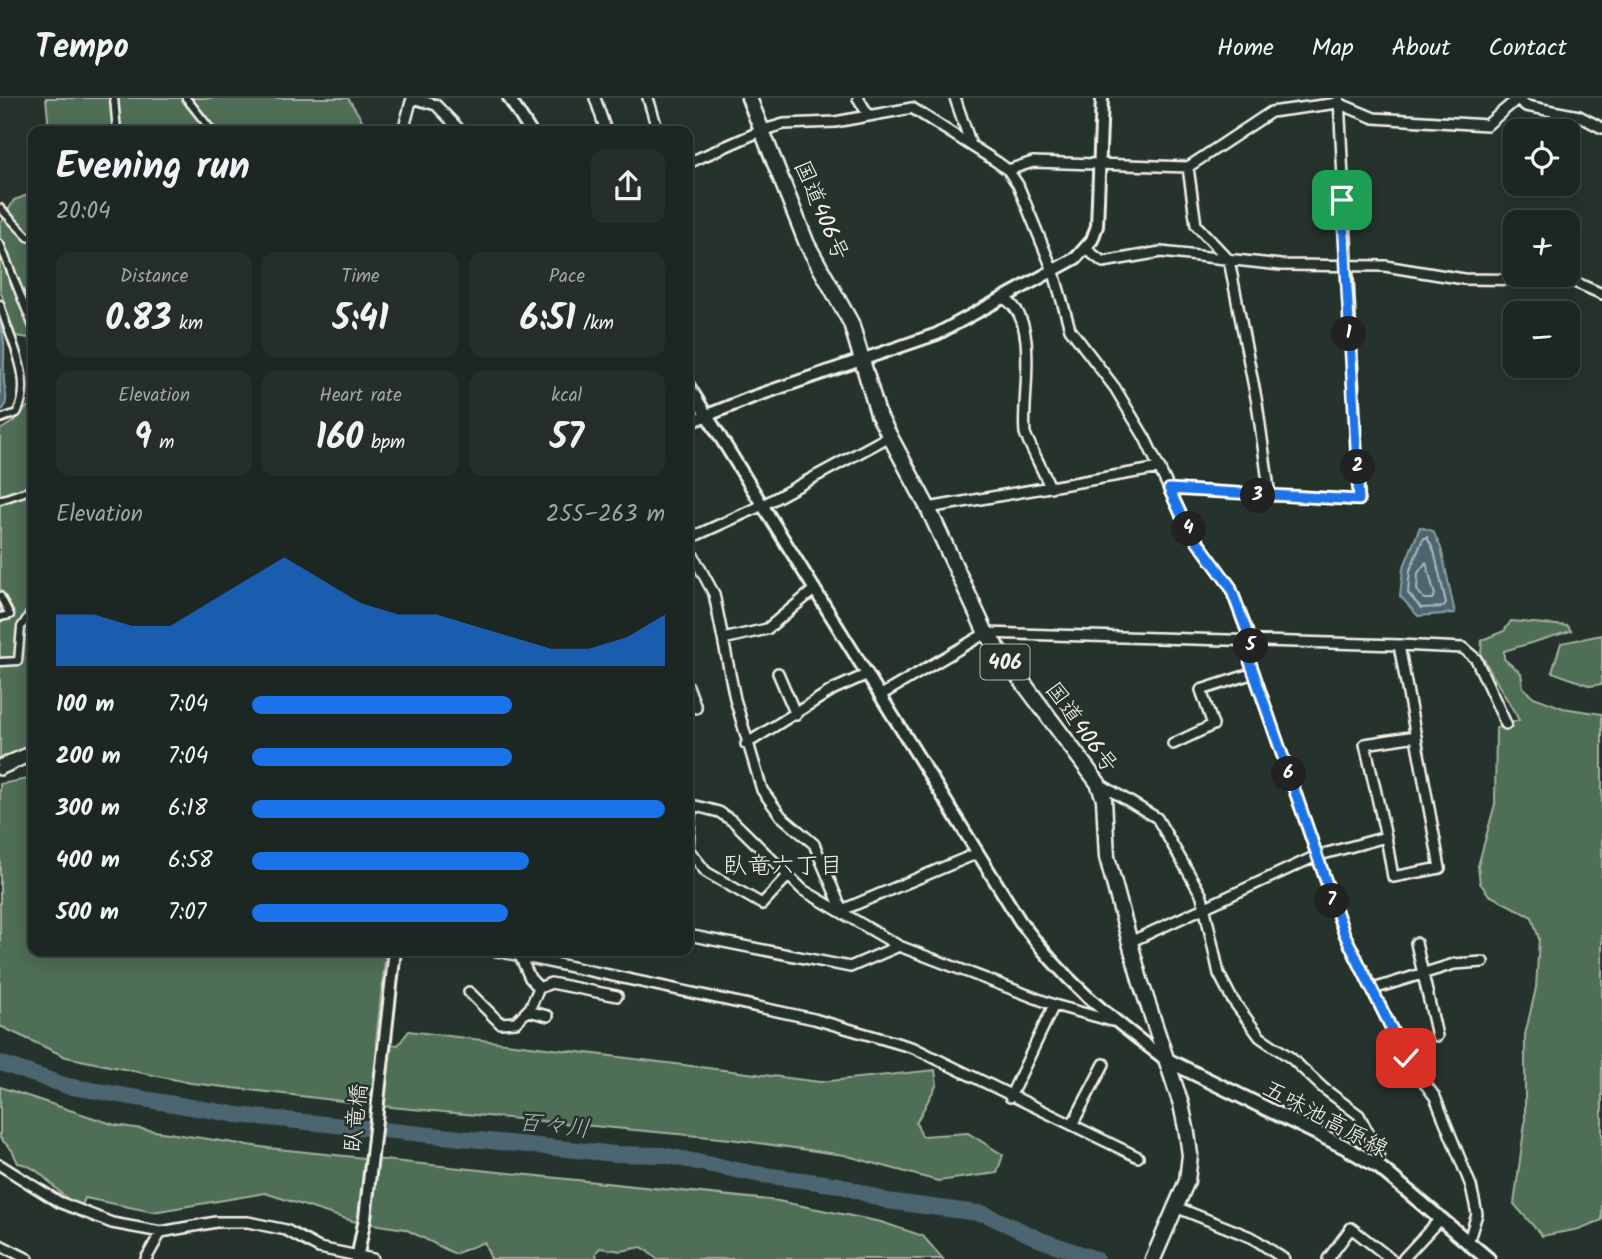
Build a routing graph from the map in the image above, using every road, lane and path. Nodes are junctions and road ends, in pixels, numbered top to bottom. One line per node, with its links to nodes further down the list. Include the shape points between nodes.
1 (114, 98): 14 (street)
2 (186, 98): 15 (street)
3 (412, 98): 16 (street); 17 (street, via 436,105)
4 (509, 98): 18 (street)
5 (595, 98): 19 (street)
6 (648, 98): 20 (street)
7 (748, 98): 22 (highway, 国道406号 / 406)
8 (858, 98): 13 (street)
9 (955, 98): 23 (street)
10 (1102, 98): 25 (street)
11 (1517, 98): 12 (street, via 1488,125 1374,118); 21 (street, via 1526,106 1579,116)
12 (1338, 101): 26 (street, via 1271,112); 33 (street)
13 (869, 116): 22 (street); 23 (street, via 912,108)
14 (117, 126)
15 (208, 126)
16 (404, 126)
17 (456, 126)
18 (527, 126)
19 (604, 126)
20 (656, 126)
21 (1602, 128)
22 (763, 130): 24 (street); 39 (highway, 国道406号 / 406, via 807,244 841,304)
23 (971, 145): 27 (street)
24 (693, 161)
25 (1101, 163): 26 (street); 27 (street, via 1032,162); 31 (street, via 1097,226)
26 (1188, 167): 32 (street, via 1196,225)
27 (1008, 170): 34 (street, via 1028,204)
28 (0, 208): 29 (street)
29 (28, 237)
30 (0, 244): 38 (street)
31 (1086, 249): 32 (street, via 1103,262 1161,252); 34 (street)
32 (1229, 260): 33 (street); 49 (street)
33 (1346, 266): 35 (street, via 1385,266 1464,279 1570,280); 49 (street, via 1359,500)
34 (1054, 273): 36 (street); 45 (street, via 1070,329 1115,387)
35 (1602, 294)
36 (1005, 299): 39 (street, via 937,334); 46 (street, via 1013,304 1024,328 1028,372 1025,436)
37 (0, 304): 42 (street, via 14,340 23,400 17,413)
38 (28, 314)
39 (863, 360): 41 (street); 44 (highway, 国道406号 / 406)
40 (693, 393): 41 (street)
41 (707, 416): 43 (street); 51 (street)
42 (0, 419)
43 (693, 421)
44 (888, 437): 51 (street); 52 (highway, 国道406号 / 406)
45 (1160, 468): 46 (street); 47 (street)
46 (1050, 487): 52 (street)
47 (1169, 489): 49 (street); 61 (street, via 1200,548 1230,586)
48 (28, 491): 50 (street)
49 (1270, 496)
50 (0, 500)
51 (763, 505): 53 (street); 55 (street)
52 (928, 508): 59 (highway, 国道406号 / 406)
53 (693, 537)
54 (693, 555): 60 (street, via 714,594)
55 (815, 589): 60 (street, via 767,629); 66 (street)
56 (0, 596): 58 (street, via 10,615)
57 (28, 616): 63 (street, via 21,627 18,661)
58 (0, 617)
59 (986, 633): 61 (street); 67 (street); 79 (highway, 国道406号 / 406)
60 (723, 639): 73 (street)
61 (1251, 642): 62 (street); 65 (street)
62 (1399, 645): 71 (street, via 1463,648 1476,659); 72 (street)
63 (0, 662)
64 (778, 673): 70 (street)
65 (1254, 673): 74 (street, via 1201,690 1213,725); 84 (street)
66 (868, 674): 67 (street); 70 (street)
67 (881, 695): 82 (street)
68 (693, 700): 69 (street)
69 (696, 709)
70 (796, 715): 73 (street)
71 (1506, 724)
72 (1416, 736): 81 (street, via 1366,744); 81 (street, via 1440,868 1393,877)
73 (746, 744): 86 (street, via 762,790 781,816 814,844)
74 (1173, 744)
75 (28, 752): 77 (street)
76 (28, 757): 78 (street)
77 (0, 763)
78 (0, 770)
79 (1098, 783): 87 (street, via 1157,818 1192,876); 89 (highway, 国道406号 / 406, via 1104,799 1107,857)
80 (693, 805): 85 (street, via 734,822)
81 (1386, 837): 84 (street)
82 (978, 853): 86 (street); 103 (street, via 1043,952)
83 (693, 855): 85 (street, via 706,872 762,904)
84 (1317, 856): 87 (street); 97 (street, via 1344,933)
85 (788, 876): 86 (street, via 803,890)
86 (842, 910): 91 (street)
87 (1205, 910): 89 (street); 111 (street, via 1219,974 1232,999 1260,1037 1359,1115 1378,1152)
88 (693, 935): 91 (street, via 850,967)
89 (1132, 941): 105 (highway, 国道406号 / 406)
90 (1416, 943): 95 (street)
91 (899, 946): 100 (street)
92 (394, 956): 117 (street, 臥竜橋)
93 (520, 956): 96 (street); 107 (street, via 814,1019 902,1044)
94 (1483, 962): 95 (street)
95 (1421, 973): 97 (street); 104 (street)
96 (539, 988): 99 (street, via 551,983); 101 (street)
97 (1373, 989): 115 (street, via 1406,1058 1435,1097 1471,1186 1477,1213)
98 (469, 992): 101 (street, via 505,1025)
99 (617, 996)
100 (1054, 1005): 103 (street); 107 (street)
101 (528, 1011): 102 (street)
102 (548, 1016)
103 (1112, 1021): 105 (street)
104 (1437, 1037)
105 (1165, 1059): 111 (main road, 五味池高原線); 112 (highway, 国道406号 / 406, via 1181,1104 1189,1155)
106 (1104, 1064): 108 (street)
107 (1010, 1097): 108 (street)
108 (1072, 1125): 109 (street)
109 (1138, 1157)
110 (0, 1165): 114 (street, via 89,1215)
111 (1379, 1167): 113 (main road, 五味池高原線)
112 (1178, 1208): 121 (highway, 国道406号 / 406); 122 (street, via 1253,1238)
113 (1439, 1220): 115 (main road, 五味池高原線); 125 (street)
114 (161, 1232): 117 (street, via 215,1222 248,1222 286,1230 319,1248); 119 (street)
115 (1468, 1243): 126 (main road, 五味池高原線)
116 (0, 1245): 118 (street)
117 (357, 1257): 120 (street)
118 (28, 1259)
119 (146, 1259)
120 (373, 1259)
121 (1153, 1259)
122 (1284, 1259)
123 (1328, 1259): 124 (street, via 1351,1228)
124 (1391, 1259)
125 (1403, 1259)
126 (1489, 1259)

